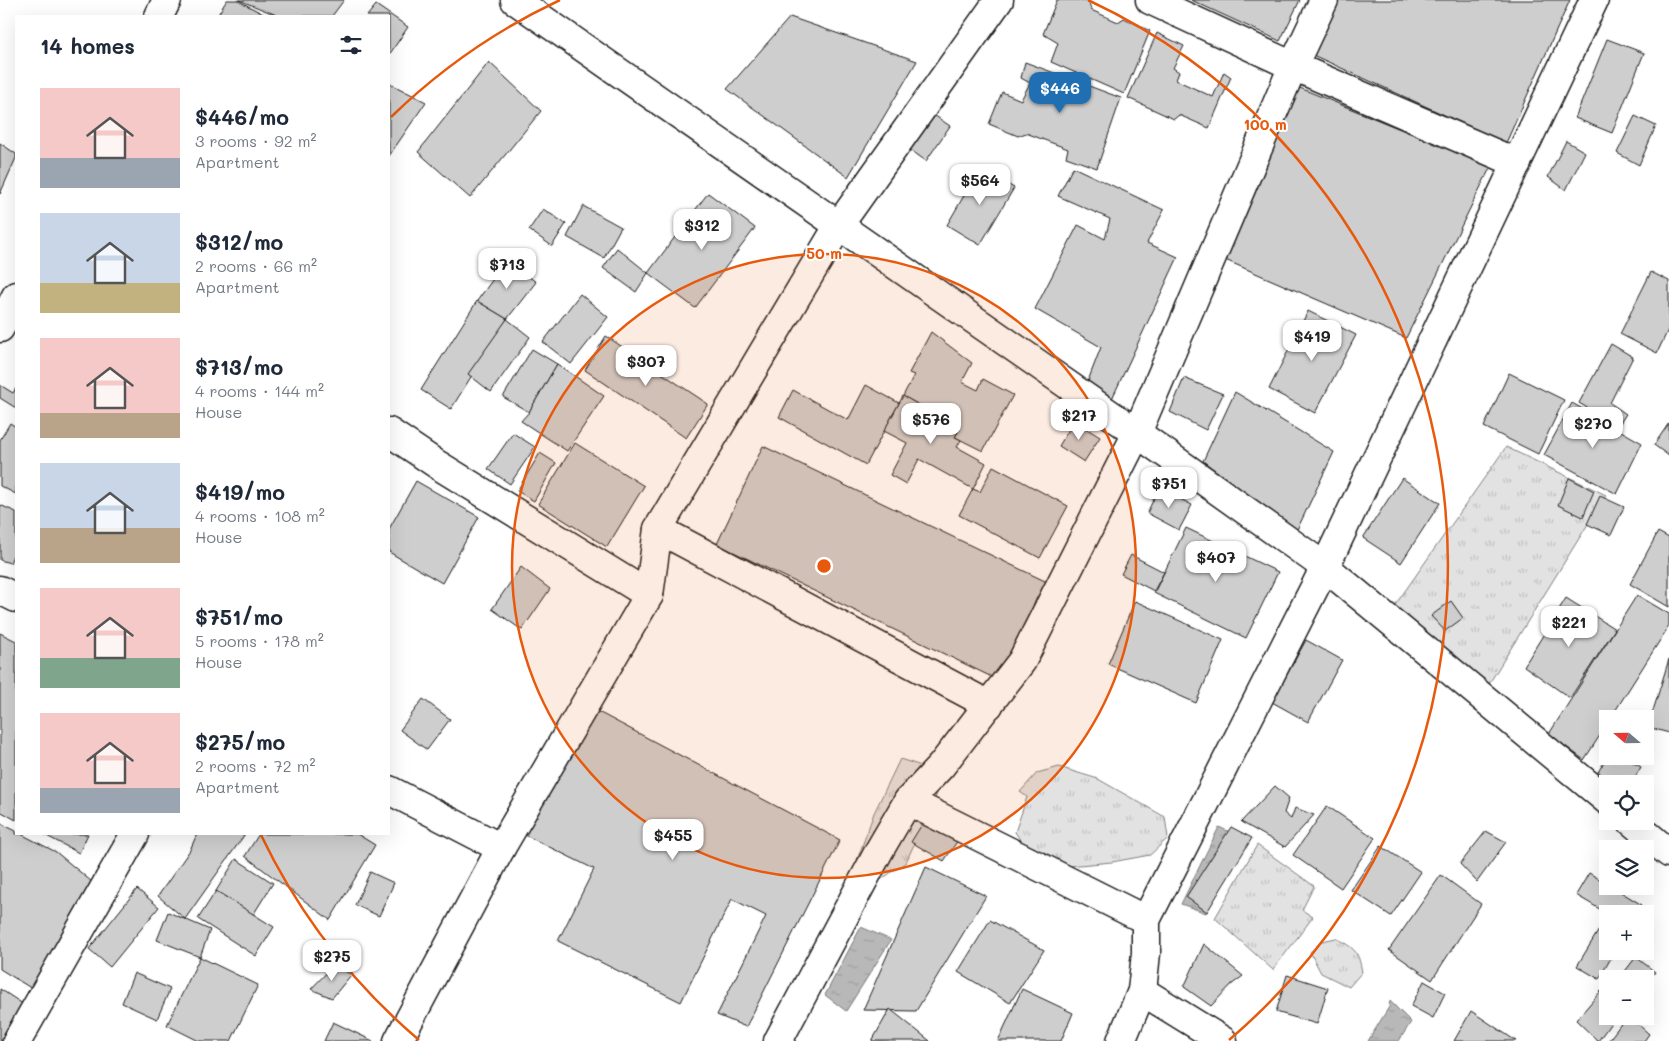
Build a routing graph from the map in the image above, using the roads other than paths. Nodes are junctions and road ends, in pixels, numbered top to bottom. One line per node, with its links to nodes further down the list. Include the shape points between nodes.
1 (167, 0): 7 (street)
2 (515, 0): 10 (street)
3 (999, 0): 10 (street)
4 (1150, 0): 8 (street)
5 (1324, 0): 8 (street)
6 (1594, 0): 9 (street)
7 (160, 15)
8 (1293, 66): 9 (street); 14 (street)
9 (1517, 163): 16 (street)
10 (839, 225): 14 (street); 15 (street)
11 (15, 298): 12 (street)
12 (0, 328)
13 (390, 433): 18 (street)
14 (1137, 433): 16 (street); 20 (street, via 1022,661)
15 (658, 529): 18 (street); 20 (street)
16 (1325, 567): 22 (street); 28 (street)
17 (0, 590): 19 (street)
18 (650, 595): 26 (street)
19 (15, 598)
20 (989, 705): 23 (street, via 941,766)
21 (390, 791): 26 (street)
22 (1599, 795)
23 (908, 801): 28 (street); 32 (street)
24 (1642, 830): 27 (street)
25 (134, 835): 30 (street)
26 (501, 848): 31 (street)
27 (1669, 852)
28 (1146, 920): 29 (street)
29 (1142, 991): 33 (street); 34 (street)
30 (17, 1041)
31 (398, 1041)
32 (778, 1041)
33 (1121, 1041)
34 (1223, 1041)

